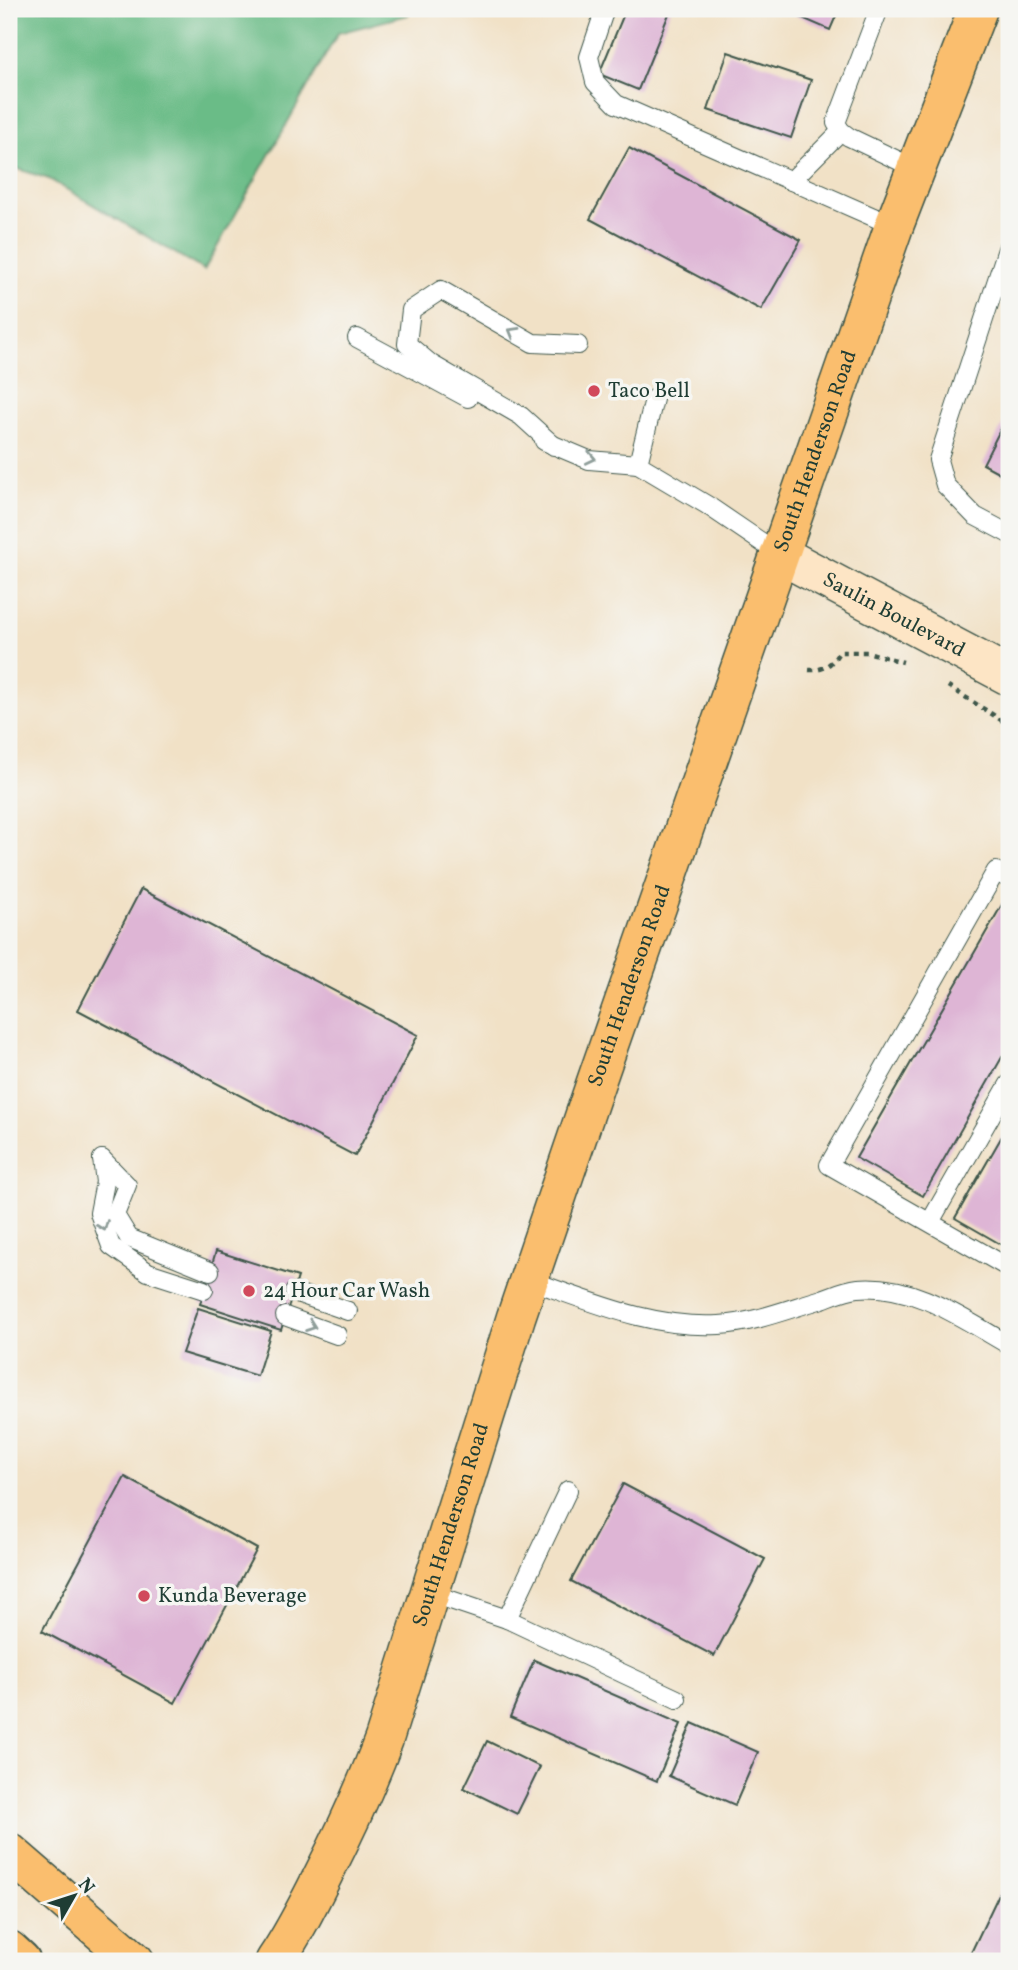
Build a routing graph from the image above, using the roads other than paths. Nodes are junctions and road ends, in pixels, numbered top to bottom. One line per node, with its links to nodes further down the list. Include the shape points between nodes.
1 (605, 9): 6 (lane, via 589,57 595,82 616,104)
2 (879, 9): 4 (lane, via 836,123)
3 (978, 9): 5 (main road, South Henderson Road)
4 (841, 131): 5 (lane); 6 (lane)
5 (916, 169): 7 (main road, South Henderson Road)
6 (791, 181): 7 (lane)
7 (894, 226): 15 (main road, South Henderson Road)
8 (1009, 243): 14 (lane, via 938,460 945,485 975,516)
9 (357, 338): 12 (lane)
10 (578, 345): 12 (lane, one-way to 12, via 533,343 441,290 411,310 407,344 431,364 521,416)
11 (654, 399): 13 (lane)
12 (554, 446): 13 (lane, one-way to 13, via 589,460)
13 (638, 464): 15 (lane)
14 (1009, 534)
15 (779, 554): 16 (street, Saulin Boulevard); 22 (main road, South Henderson Road)
16 (1009, 677)
17 (1009, 879): 19 (lane, via 996,871 829,1165)
18 (1009, 1084): 19 (lane)
19 (930, 1222): 20 (lane)
20 (1009, 1268)
21 (210, 1271): 23 (lane, one-way to 23, via 129,1238 115,1215 127,1185 102,1159 106,1182 99,1213 111,1246 148,1272)
22 (529, 1280): 28 (lane, via 644,1318 692,1325 748,1322 856,1288 894,1289 939,1306); 30 (main road, South Henderson Road)
23 (204, 1290)
24 (294, 1292): 25 (lane)
25 (348, 1311)
26 (285, 1316): 27 (lane, one-way to 27)
27 (337, 1335)
28 (1009, 1345)
29 (568, 1490): 31 (lane)
30 (430, 1592): 31 (lane); 37 (main road, South Henderson Road, via 364,1792)
31 (507, 1619): 32 (lane)
32 (677, 1699)
33 (9, 1852): 35 (main road)
34 (9, 1950): 36 (main road)
35 (123, 1951)
36 (21, 1961)
37 (275, 1961)

